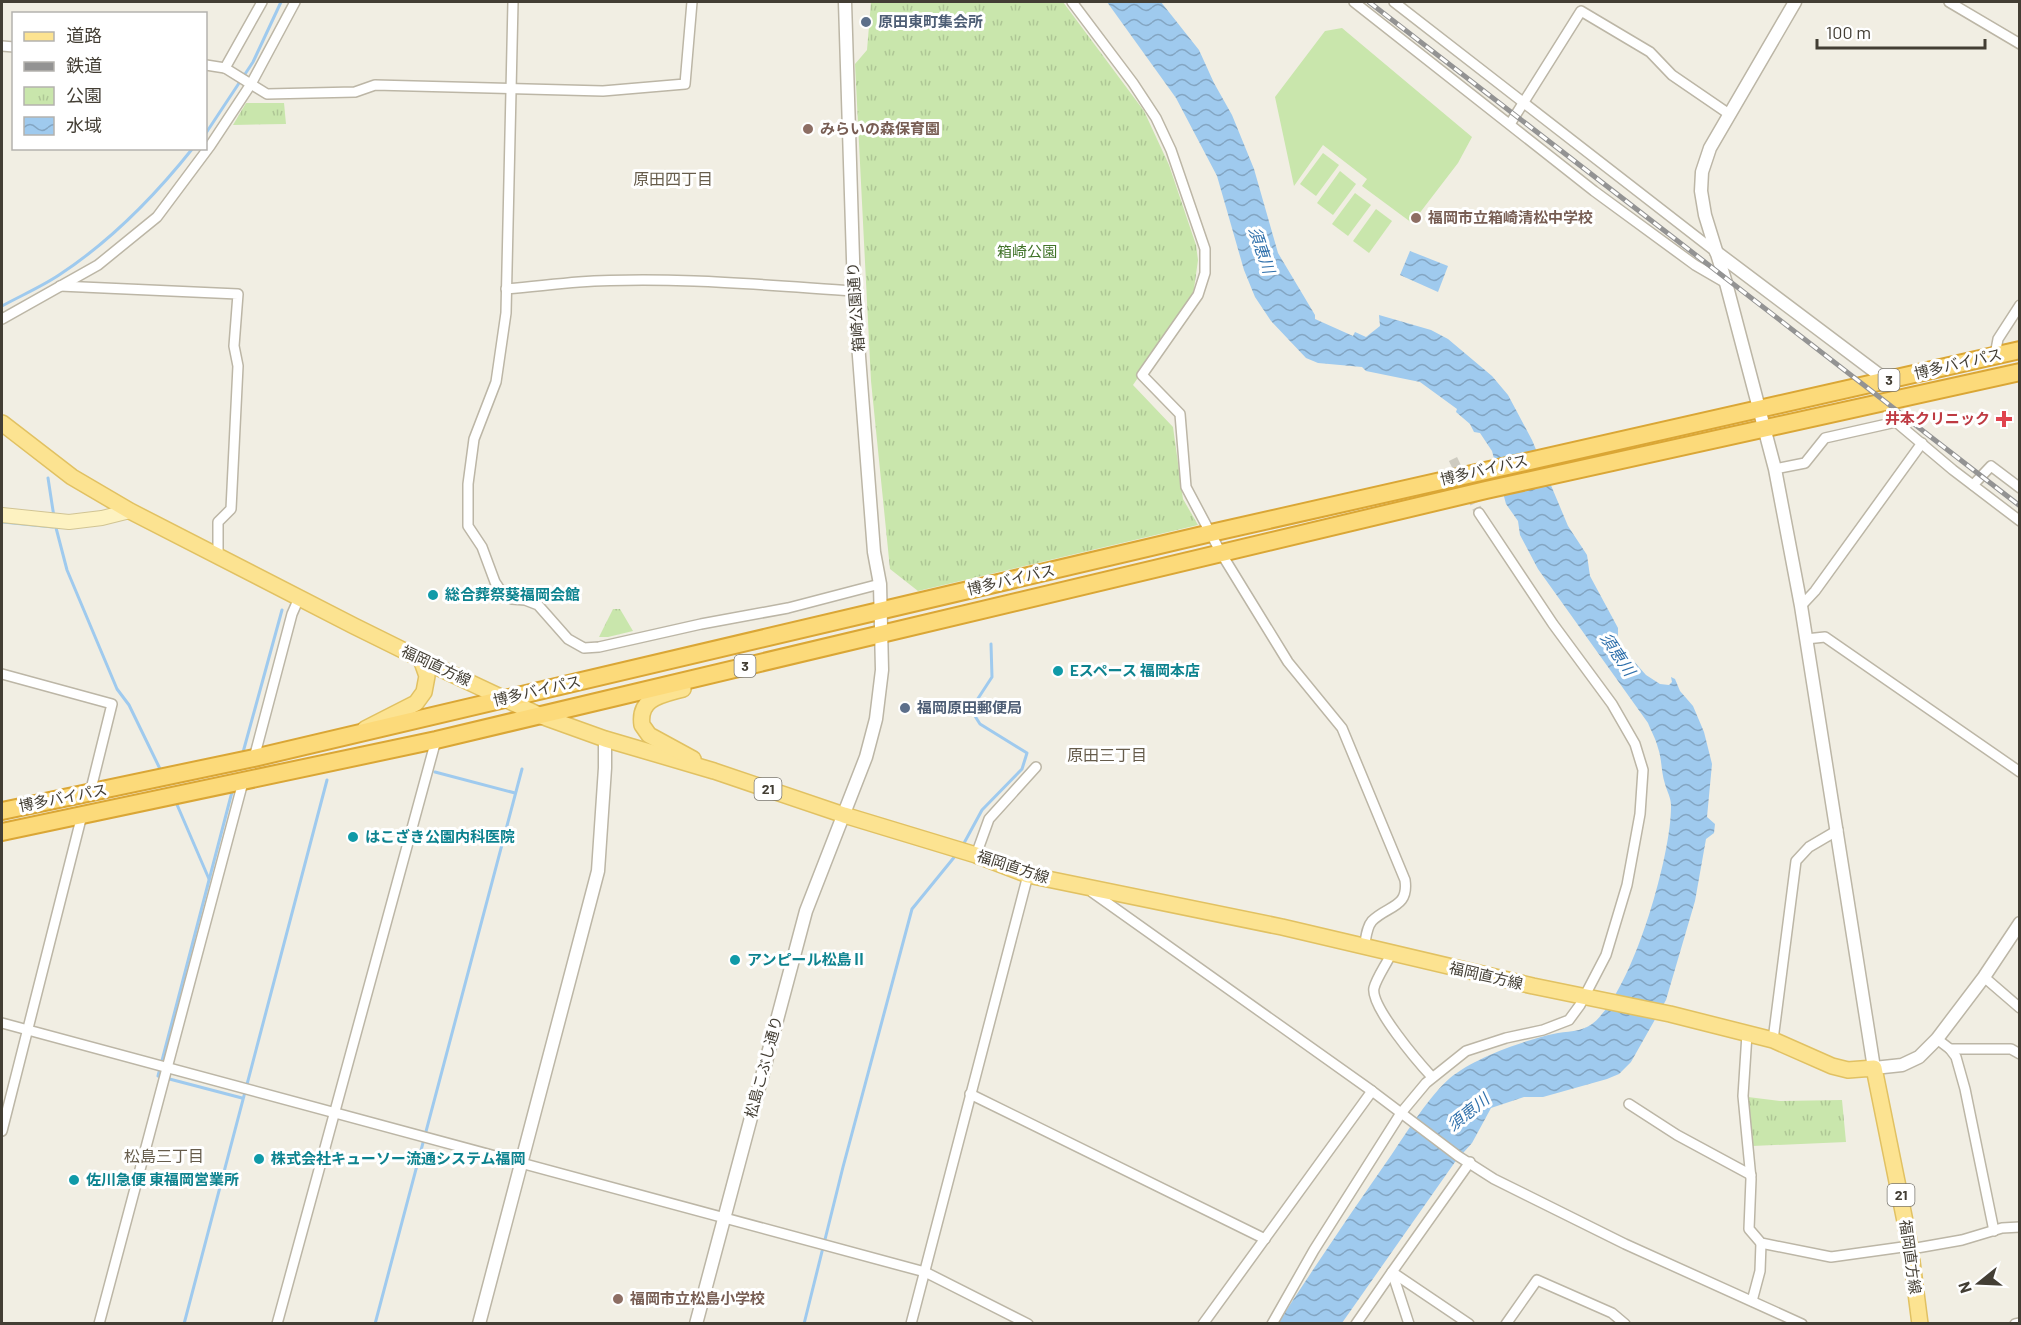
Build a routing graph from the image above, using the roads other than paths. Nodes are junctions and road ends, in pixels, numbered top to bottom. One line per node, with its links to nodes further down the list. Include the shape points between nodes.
1 (262, 2): 13 (street)
2 (295, 2): 14 (street)
3 (513, 2): 15 (street)
4 (692, 2): 15 (street, via 685,84 603,92)
5 (845, 2): 25 (street, 箱崎公園通り)
6 (1072, 2): 43 (street, via 1156,118 1205,249 1205,273 1198,295 1142,375 1180,414 1186,487)
7 (1354, 2): 18 (street)
8 (1394, 2): 16 (street)
9 (1795, 2): 17 (street)
10 (1949, 2): 11 (street)
11 (2019, 44)
12 (207, 65): 13 (street)
13 (228, 70): 14 (street)
14 (249, 82): 15 (street, via 267,94 355,92 375,86); 20 (street)
15 (510, 90): 24 (street)
16 (1523, 103): 17 (street, via 1581,11 1650,52 1672,75); 18 (street); 21 (street)
17 (1730, 114): 21 (street, via 1710,147 1702,172 1705,215)
18 (1510, 124): 22 (street, via 1594,191)
19 (207, 150): 23 (street, via 157,216 98,265)
20 (207, 150)
21 (1716, 252): 22 (street); 31 (street)
22 (1726, 283): 32 (street)
23 (60, 286): 27 (street); 45 (street, via 237,294 234,346 238,366 231,509 218,522)
24 (506, 289): 25 (street, via 626,281); 46 (street, via 496,382 474,439 468,484 468,526 503,594 538,604 568,639 584,648 788,608)
25 (854, 291): 46 (street, 箱崎公園通り, via 874,552)
26 (2019, 304): 29 (street, via 1998,339)
27 (2, 319)
28 (2019, 350): 29 (highway, 博多バイパス / 3)
29 (1995, 355): 31 (highway, 博多バイパス / 3)
30 (2019, 372): 34 (highway, 博多バイパス / 3)
31 (1886, 380): 32 (highway, 博多バイパス / 3)
32 (1759, 407): 34 (street); 43 (highway, 博多バイパス / 3)
33 (2, 423): 39 (main road, 福岡直方線 / 21, via 72,477)
34 (1764, 429): 36 (street); 44 (highway, 博多バイパス / 3)
35 (1922, 443): 36 (street, via 1896,422 1825,438 1805,462); 37 (street); 48 (street)
36 (1775, 469): 48 (street)
37 (1973, 485): 38 (street, via 1991,466); 42 (street)
38 (2019, 488)
39 (130, 511): 41 (main road, via 69,522); 45 (main road, 福岡直方線 / 21)
40 (1479, 513): 78 (street, via 1612,704 1635,744 1643,770 1640,814 1627,885)
41 (2, 515)
42 (2019, 521)
43 (1210, 533): 44 (street); 49 (highway, 博多バイパス / 3)
44 (1221, 553): 50 (highway, 博多バイパス / 3); 75 (street, via 1288,662 1342,728 1405,880 1407,892 1402,901 1373,920)
45 (218, 556): 47 (main road, 福岡直方線 / 21)
46 (880, 584): 49 (street, 箱崎公園通り)
47 (299, 598): 53 (main road, 福岡直方線 / 21); 60 (street)
48 (1802, 606): 51 (street)
49 (880, 611): 50 (street, 箱崎公園通り); 55 (highway, 博多バイパス / 3)
50 (880, 633): 52 (highway, 博多バイパス / 3); 68 (street, 松島こぶし通り, via 882,670 876,719)
51 (1806, 639): 63 (street, via 1825,637); 69 (street)
52 (797, 653): 56 (highway, 博多バイパス / 3); 62 (main road, via 649,699 641,718 645,730)
53 (421, 659): 55 (main road, 福岡直方線 / 21); 57 (main road, via 427,676 424,692 416,703)
54 (2, 674): 65 (street, via 112,704)
55 (508, 699): 56 (main road, 福岡直方線 / 21); 57 (highway, 博多バイパス / 3)
56 (541, 716): 58 (main road, 福岡直方線 / 21); 59 (highway, 博多バイパス / 3)
57 (354, 734): 60 (highway, 博多バイパス / 3)
58 (605, 739): 62 (main road, 福岡直方線 / 21); 97 (street, via 598,871)
59 (436, 740): 64 (highway, 博多バイパス / 3); 94 (street)
60 (254, 758): 65 (highway, 博多バイパス / 3)
61 (1036, 767): 71 (street, via 989,819)
62 (714, 771): 68 (main road, 福岡直方線 / 21)
63 (2019, 772)
64 (243, 782): 67 (highway, 博多バイパス / 3); 88 (street)
65 (90, 793): 66 (highway, 博多バイパス / 3)
66 (2, 811)
67 (82, 815): 70 (highway, 博多バイパス / 3); 81 (street)
68 (844, 815): 71 (main road, 福岡直方線 / 21); 99 (street, 松島こぶし通り, via 806,911)
69 (1838, 830): 84 (street, via 1809,847 1796,861); 87 (street)
70 (2, 832)
71 (976, 855): 72 (main road, 福岡直方線 / 21)
72 (1028, 875): 73 (main road, 福岡直方線 / 21); 91 (street)
73 (1085, 887): 75 (main road, 福岡直方線 / 21, via 1282,927); 90 (street)
74 (2019, 923): 77 (street)
75 (1364, 948): 76 (main road, 福岡直方線 / 21)
76 (1391, 954): 78 (main road, 福岡直方線 / 21); 89 (street, via 1373,989 1376,1003)
77 (1984, 977): 79 (street); 83 (street)
78 (1589, 998): 82 (main road, 福岡直方線 / 21); 89 (street, via 1569,1020 1466,1051)
79 (2019, 1008)
80 (2, 1023): 81 (street)
81 (27, 1030): 88 (street); 95 (street)
82 (1747, 1034): 84 (main road, 福岡直方線 / 21); 98 (street, via 1743,1096)
83 (1937, 1039): 85 (street); 87 (street, via 1919,1057 1902,1065)
84 (1773, 1040): 87 (main road, 福岡直方線 / 21, via 1832,1066 1848,1070)
85 (1950, 1049): 86 (street, via 2011,1049); 101 (street, via 1965,1089)
86 (2019, 1054)
87 (1874, 1068): 104 (main road, 福岡直方線 / 21)
88 (165, 1069): 94 (street); 108 (street)
89 (1432, 1077): 93 (street)
90 (1372, 1091): 93 (street); 102 (street)
91 (970, 1094): 102 (street); 105 (street)
92 (1629, 1104): 98 (street, via 1677,1135)
93 (1401, 1113): 96 (street); 115 (street)
94 (335, 1114): 97 (street); 109 (street)
95 (2, 1131)
96 (1470, 1162): 106 (street); 107 (street, via 1494,1179 1625,1244)
97 (520, 1163): 99 (street); 110 (street)
98 (1751, 1174): 103 (street, via 1749,1229)
99 (724, 1218): 105 (street); 111 (street, 松島こぶし通り)
100 (2019, 1227): 101 (street)
101 (1994, 1231): 104 (street)
102 (1265, 1239): 114 (street)
103 (1761, 1243): 104 (street, via 1831,1257); 107 (street, via 1761,1271)
104 (1910, 1248): 122 (main road, 福岡直方線 / 21)
105 (925, 1272): 112 (street); 113 (street)
106 (1392, 1272): 116 (street); 117 (street); 118 (street)
107 (1752, 1301): 121 (street)
108 (99, 1323)
109 (276, 1323)
110 (478, 1323)
111 (696, 1323)
112 (911, 1323)
113 (1028, 1323)
114 (1203, 1323)
115 (1272, 1323)
116 (1356, 1323)
117 (1409, 1323)
118 (1468, 1323)
119 (1506, 1323): 120 (street, via 1537,1280 1612,1313)
120 (1625, 1323)
121 (1802, 1323)
122 (1920, 1323)
123 (2014, 1323): 124 (street)
124 (2019, 1323)

